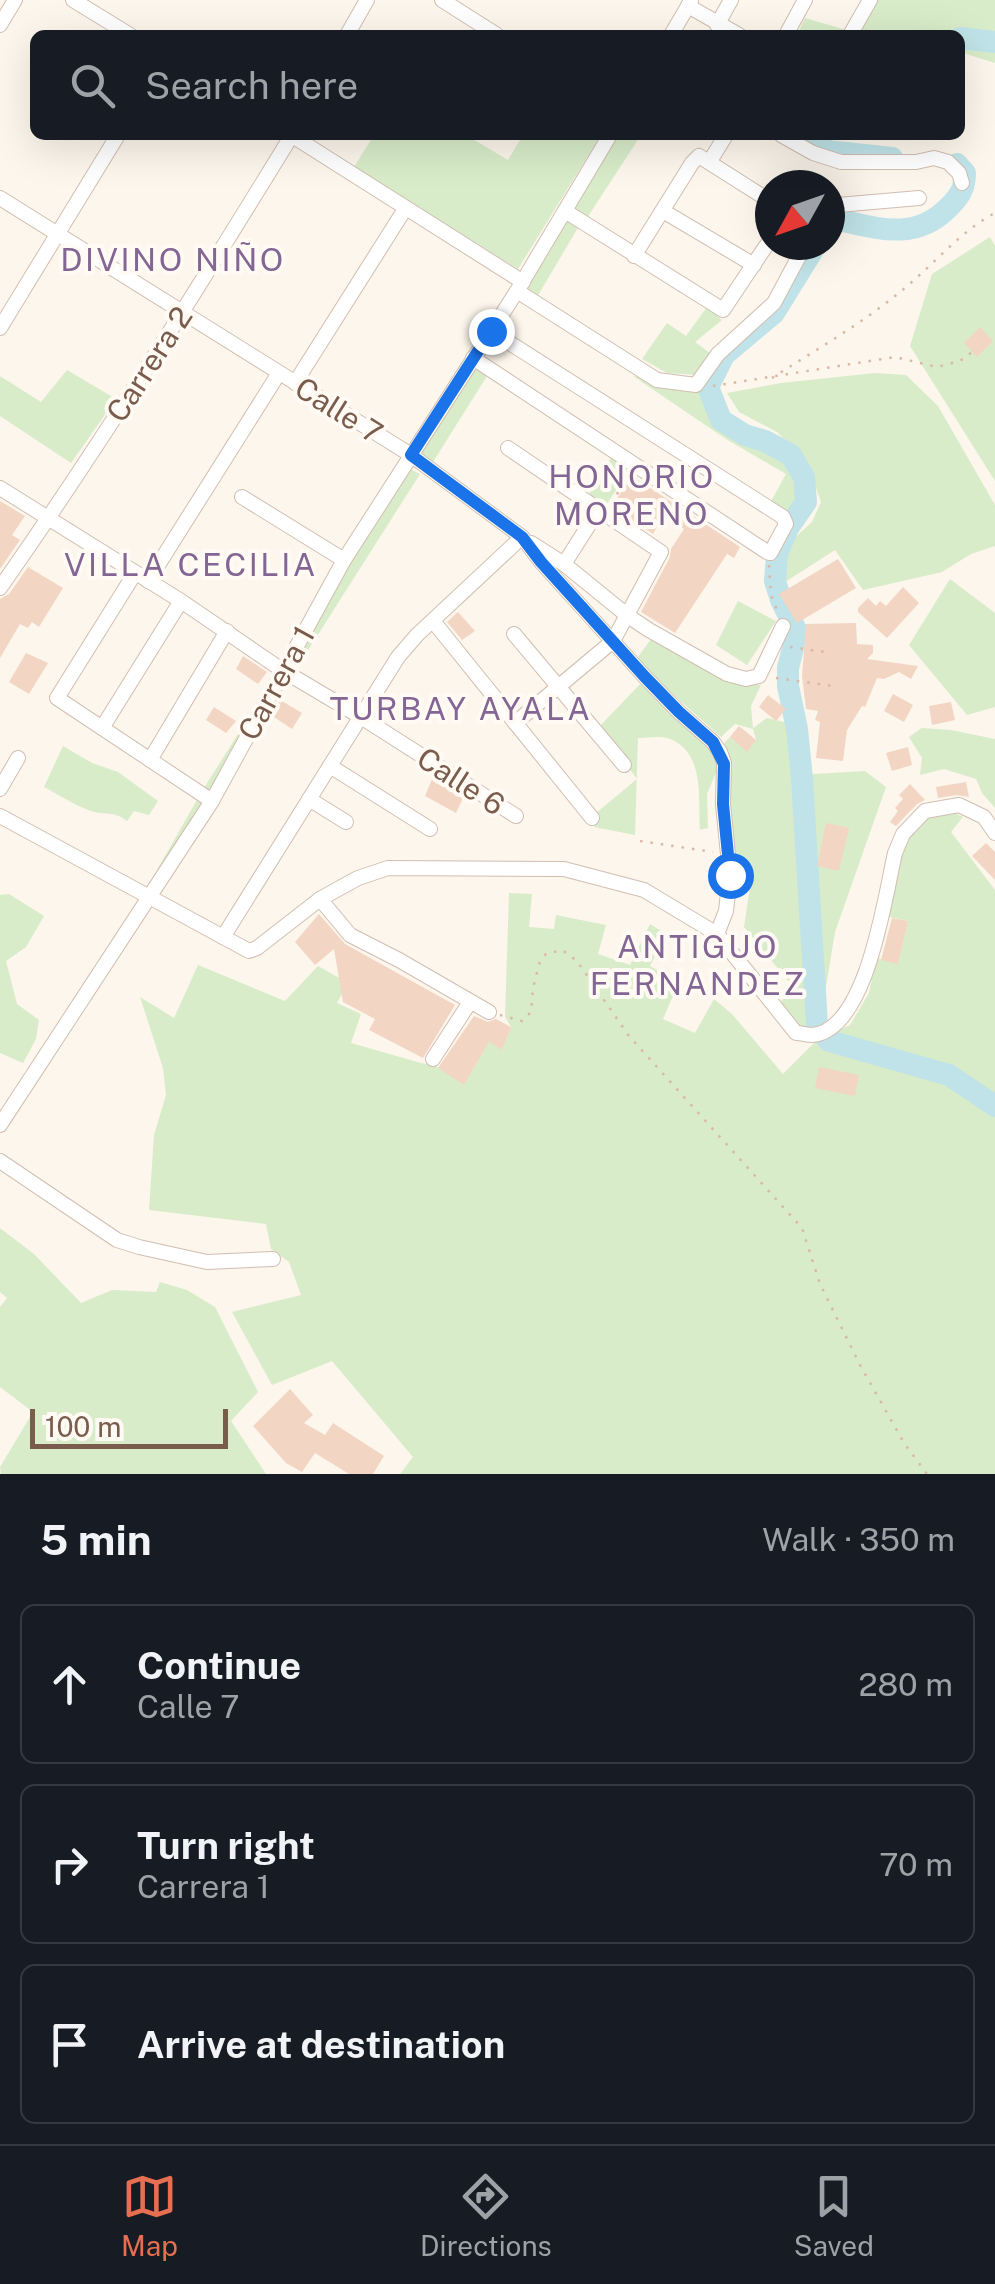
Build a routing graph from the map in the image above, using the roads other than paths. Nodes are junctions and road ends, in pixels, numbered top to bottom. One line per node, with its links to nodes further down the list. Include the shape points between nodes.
1 (15, 0): 10 (street)
2 (73, 0): 11 (street)
3 (367, 0): 12 (street)
4 (731, 0): 9 (street)
5 (806, 0): 16 (street)
6 (870, 0): 17 (street)
7 (453, 3): 13 (street)
8 (693, 6): 9 (street); 14 (street)
9 (715, 23): 15 (street)
10 (0, 25)
11 (122, 30)
12 (350, 30)
13 (490, 30)
14 (675, 30)
15 (729, 30)
16 (789, 30)
17 (853, 30)
18 (115, 140): 33 (street)
19 (288, 140): 39 (street, Carrera 2)
20 (299, 140): 30 (street)
21 (607, 140): 31 (street, Carrera 1)
22 (723, 140): 24 (street)
23 (789, 140): 25 (street, via 841,162 934,158 948,162)
24 (710, 161): 26 (street); 32 (street, via 699,156 692,162)
25 (962, 183)
26 (755, 191)
27 (0, 198): 33 (street, Calle 7)
28 (918, 198): 29 (street)
29 (845, 204)
30 (405, 208): 38 (street); 44 (street)
31 (565, 211): 34 (street); 38 (street, Carrera 1)
32 (663, 211): 34 (street); 37 (street)
33 (58, 235): 39 (street, Calle 7); 40 (street)
34 (634, 256): 37 (street, via 723,310)
35 (757, 260): 37 (street)
36 (797, 260): 38 (street, via 774,303 718,354 696,385 657,380)
37 (754, 264)
38 (520, 286): 41 (street, Carrera 1)
39 (182, 313): 43 (street, Calle 7); 50 (street, Carrera 2)
40 (0, 328)
41 (491, 331): 42 (street, Carrera 1); 42 (street, via 786,521 770,553)
42 (473, 358): 46 (street, Carrera 1)
43 (279, 373): 44 (street, Calle 7); 54 (street)
44 (295, 383): 46 (street, Calle 7)
45 (508, 448): 49 (street)
46 (411, 455): 51 (street, Calle 7); 52 (street, Carrera 1)
47 (0, 488): 50 (street, Calle 6)
48 (242, 498): 52 (street)
49 (602, 511): 53 (street); 57 (street, via 661,552)
50 (49, 518): 54 (street, Calle 6); 55 (street, Carrera 2)
51 (522, 537): 53 (street); 58 (street); 62 (street, Calle 7)
52 (344, 560): 63 (street, Carrera 1)
53 (564, 564): 57 (street)
54 (142, 577): 56 (street, Calle 6); 67 (street, via 57,698)
55 (0, 588)
56 (181, 601): 60 (street, Calle 6); 67 (street)
57 (628, 616): 59 (street, via 746,679 759,676); 62 (street)
58 (433, 621): 65 (street, via 398,657); 66 (street)
59 (783, 626)
60 (227, 631): 63 (street, Calle 6); 69 (street)
61 (514, 634): 64 (street)
62 (614, 641): 64 (street); 83 (street, Calle 7, via 720,752 730,875)
63 (282, 670): 65 (street, Calle 6); 74 (street, Carrera 1)
64 (559, 686): 66 (street); 70 (street)
65 (360, 717): 71 (street); 76 (street, Calle 6)
66 (515, 723): 77 (street)
67 (102, 728): 69 (street)
68 (18, 758): 72 (street)
69 (150, 760): 74 (street)
70 (624, 765)
71 (330, 766): 73 (street); 79 (street)
72 (0, 790)
73 (309, 800): 78 (street); 84 (street)
74 (212, 801): 81 (street, Carrera 1)
75 (0, 816): 81 (street)
76 (516, 816)
77 (592, 818)
78 (346, 822)
79 (430, 829)
80 (995, 832): 83 (street, via 984,817 959,805 925,811 903,834 865,978 851,1006 813,1035 796,1032)
81 (150, 898): 84 (street); 88 (street, Carrera 1)
82 (320, 899): 83 (street, via 388,868 564,870 644,890); 84 (street, via 257,948 248,951); 85 (street, via 350,935)
83 (717, 934)
84 (223, 937)
85 (470, 1002): 86 (street); 87 (street)
86 (490, 1012)
87 (433, 1060)
88 (0, 1125)
89 (0, 1161): 90 (street, via 117,1240 207,1262)
90 (273, 1259)

